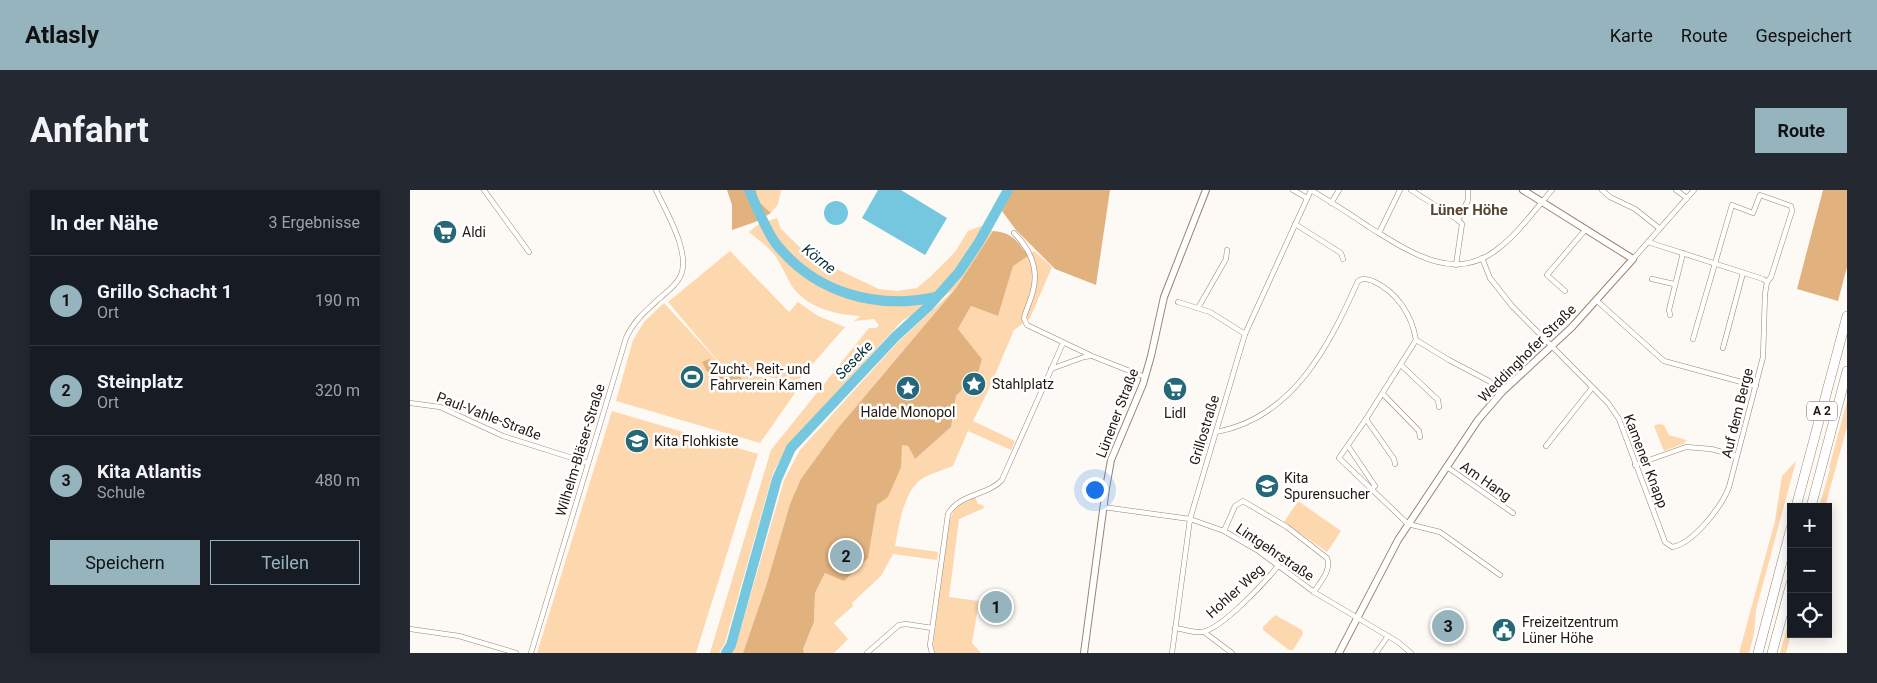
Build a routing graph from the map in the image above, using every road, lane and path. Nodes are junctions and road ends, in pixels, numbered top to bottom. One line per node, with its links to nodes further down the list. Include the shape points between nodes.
1 (484, 190): 27 (street)
2 (656, 190): 67 (street, Wilhelm-Bläser-Straße, via 683,254 682,272 676,283 630,329)
3 (1206, 190): 54 (street, Lünener Straße, via 1164,297)
4 (1293, 190): 15 (street)
5 (1311, 190): 15 (street, Grillostraße); 18 (street)
6 (1339, 190): 18 (street)
7 (1400, 190): 24 (street)
8 (1411, 190): 19 (street)
9 (1468, 190): 19 (street, via 1468,200)
10 (1523, 190): 17 (street)
11 (1552, 190): 17 (street)
12 (1602, 190): 21 (street)
13 (1676, 190): 16 (street)
14 (1694, 190): 16 (street, Weddinghofer Straße)
15 (1307, 198): 20 (street, Grillostraße)
16 (1687, 198): 21 (street, Weddinghofer Straße)
17 (1542, 202): 22 (street); 29 (street, via 1511,237)
18 (1332, 203): 24 (street)
19 (1458, 220): 32 (street, via 1462,224)
20 (1295, 224): 30 (street, via 1341,254); 44 (street, Grillostraße)
21 (1660, 228): 25 (street, Weddinghofer Straße)
22 (1586, 229): 31 (street); 38 (street, via 1547,276)
23 (1014, 233): 47 (street, via 1031,255 1035,273 1025,322)
24 (1379, 233): 32 (street, via 1418,256)
25 (1648, 242): 28 (street); 31 (street, Weddinghofer Straße)
26 (1227, 250): 41 (street, via 1226,260)
27 (529, 252)
28 (1683, 253): 33 (street); 37 (street)
29 (1482, 258): 32 (street); 48 (street, Kamener Knapp, via 1490,278 1512,306)
30 (1343, 259)
31 (1633, 259): 39 (street, Weddinghofer Straße)
32 (1456, 264)
33 (1714, 264): 34 (street); 36 (street, Auf dem Berge, via 1732,205 1752,213 1760,195 1791,206 1792,211); 45 (street)
34 (1743, 273): 36 (street); 49 (street)
35 (1652, 279): 37 (street)
36 (1767, 282): 55 (street, Auf dem Berge, via 1764,348)
37 (1674, 284): 42 (street)
38 (1565, 292)
39 (1596, 300): 48 (street, Weddinghofer Straße); 55 (street, via 1664,361)
40 (1178, 302): 41 (street)
41 (1198, 308): 44 (street)
42 (1670, 315)
43 (1847, 316): 72 (highway, A 2)
44 (1245, 334): 62 (street, Grillostraße)
45 (1693, 339)
46 (1416, 340): 51 (street); 57 (street, via 1489,381); 62 (street, via 1406,312 1394,294 1379,284 1361,279 1317,360 1286,397 1245,424)
47 (1063, 343): 50 (street); 52 (street)
48 (1552, 347): 56 (street, Kamener Knapp); 57 (street, Weddinghofer Straße)
49 (1723, 348)
50 (1092, 356): 52 (street); 54 (street)
51 (1401, 365): 58 (street); 60 (street, via 1438,400)
52 (1051, 369): 86 (street, via 1002,480 959,501 948,514)
53 (1847, 370): 73 (highway, A 2)
54 (1145, 377): 74 (street, Lünener Straße, via 1115,448)
55 (1756, 386): 66 (street, Auf dem Berge)
56 (1592, 388): 65 (street); 69 (street, Kamener Knapp, via 1619,419)
57 (1502, 392): 70 (street, Weddinghofer Straße, via 1478,420)
58 (1383, 394): 61 (street); 63 (street, via 1419,431)
59 (410, 403): 67 (street, Paul-Vahle-Straße, via 440,407 504,436)
60 (1439, 406)
61 (1366, 420): 64 (street); 68 (street)
62 (1216, 432): 76 (street, Grillostraße)
63 (1420, 437)
64 (1348, 446): 71 (street, via 1375,486); 71 (street, via 1338,458)
65 (1546, 446)
66 (1738, 456): 69 (street, via 1686,446); 80 (street, Auf dem Berge, via 1722,502 1692,536 1675,547)
67 (588, 463): 92 (street, Wilhelm-Bläser-Straße)
68 (1395, 464)
69 (1635, 465): 80 (street, Kamener Knapp)
70 (1447, 467): 75 (street, Am Hang); 77 (street, Weddinghofer Straße)
71 (1372, 489): 77 (street)
72 (1797, 503)
73 (1812, 503)
74 (1103, 507): 76 (street, Lintgehrstraße); 95 (street, Lünener Straße)
75 (1513, 513)
76 (1190, 519): 78 (street, Lintgehrstraße); 87 (street, Grillostraße)
77 (1408, 524): 82 (street, via 1440,532); 85 (street, Weddinghofer Straße)
78 (1224, 531): 81 (street, Lintgehrstraße); 83 (street, Lintgehrstraße, via 1235,506 1243,502 1288,527 1329,561)
79 (1787, 543): 101 (highway)
80 (1669, 546)
81 (1278, 566): 83 (street, Lintgehrstraße); 89 (street, Hohler Weg, via 1234,611)
82 (1500, 575)
83 (1314, 592): 85 (street, Lintgehrstraße)
84 (1788, 593): 102 (highway)
85 (1358, 618): 90 (street, Lintgehrstraße); 98 (street, Weddinghofer Straße)
86 (932, 628): 93 (street, via 899,625); 94 (street)
87 (1175, 628): 89 (street, Hohler Weg); 96 (street, Grillostraße)
88 (410, 630): 91 (street, via 459,636)
89 (1204, 632): 97 (street)
90 (1388, 636): 99 (street); 100 (street, Lintgehrstraße)
91 (516, 653)
92 (531, 653)
93 (867, 653)
94 (932, 653)
95 (1084, 653)
96 (1172, 653)
97 (1232, 653)
98 (1339, 653)
99 (1376, 653)
100 (1411, 653)
101 (1758, 653)
102 (1772, 653)

